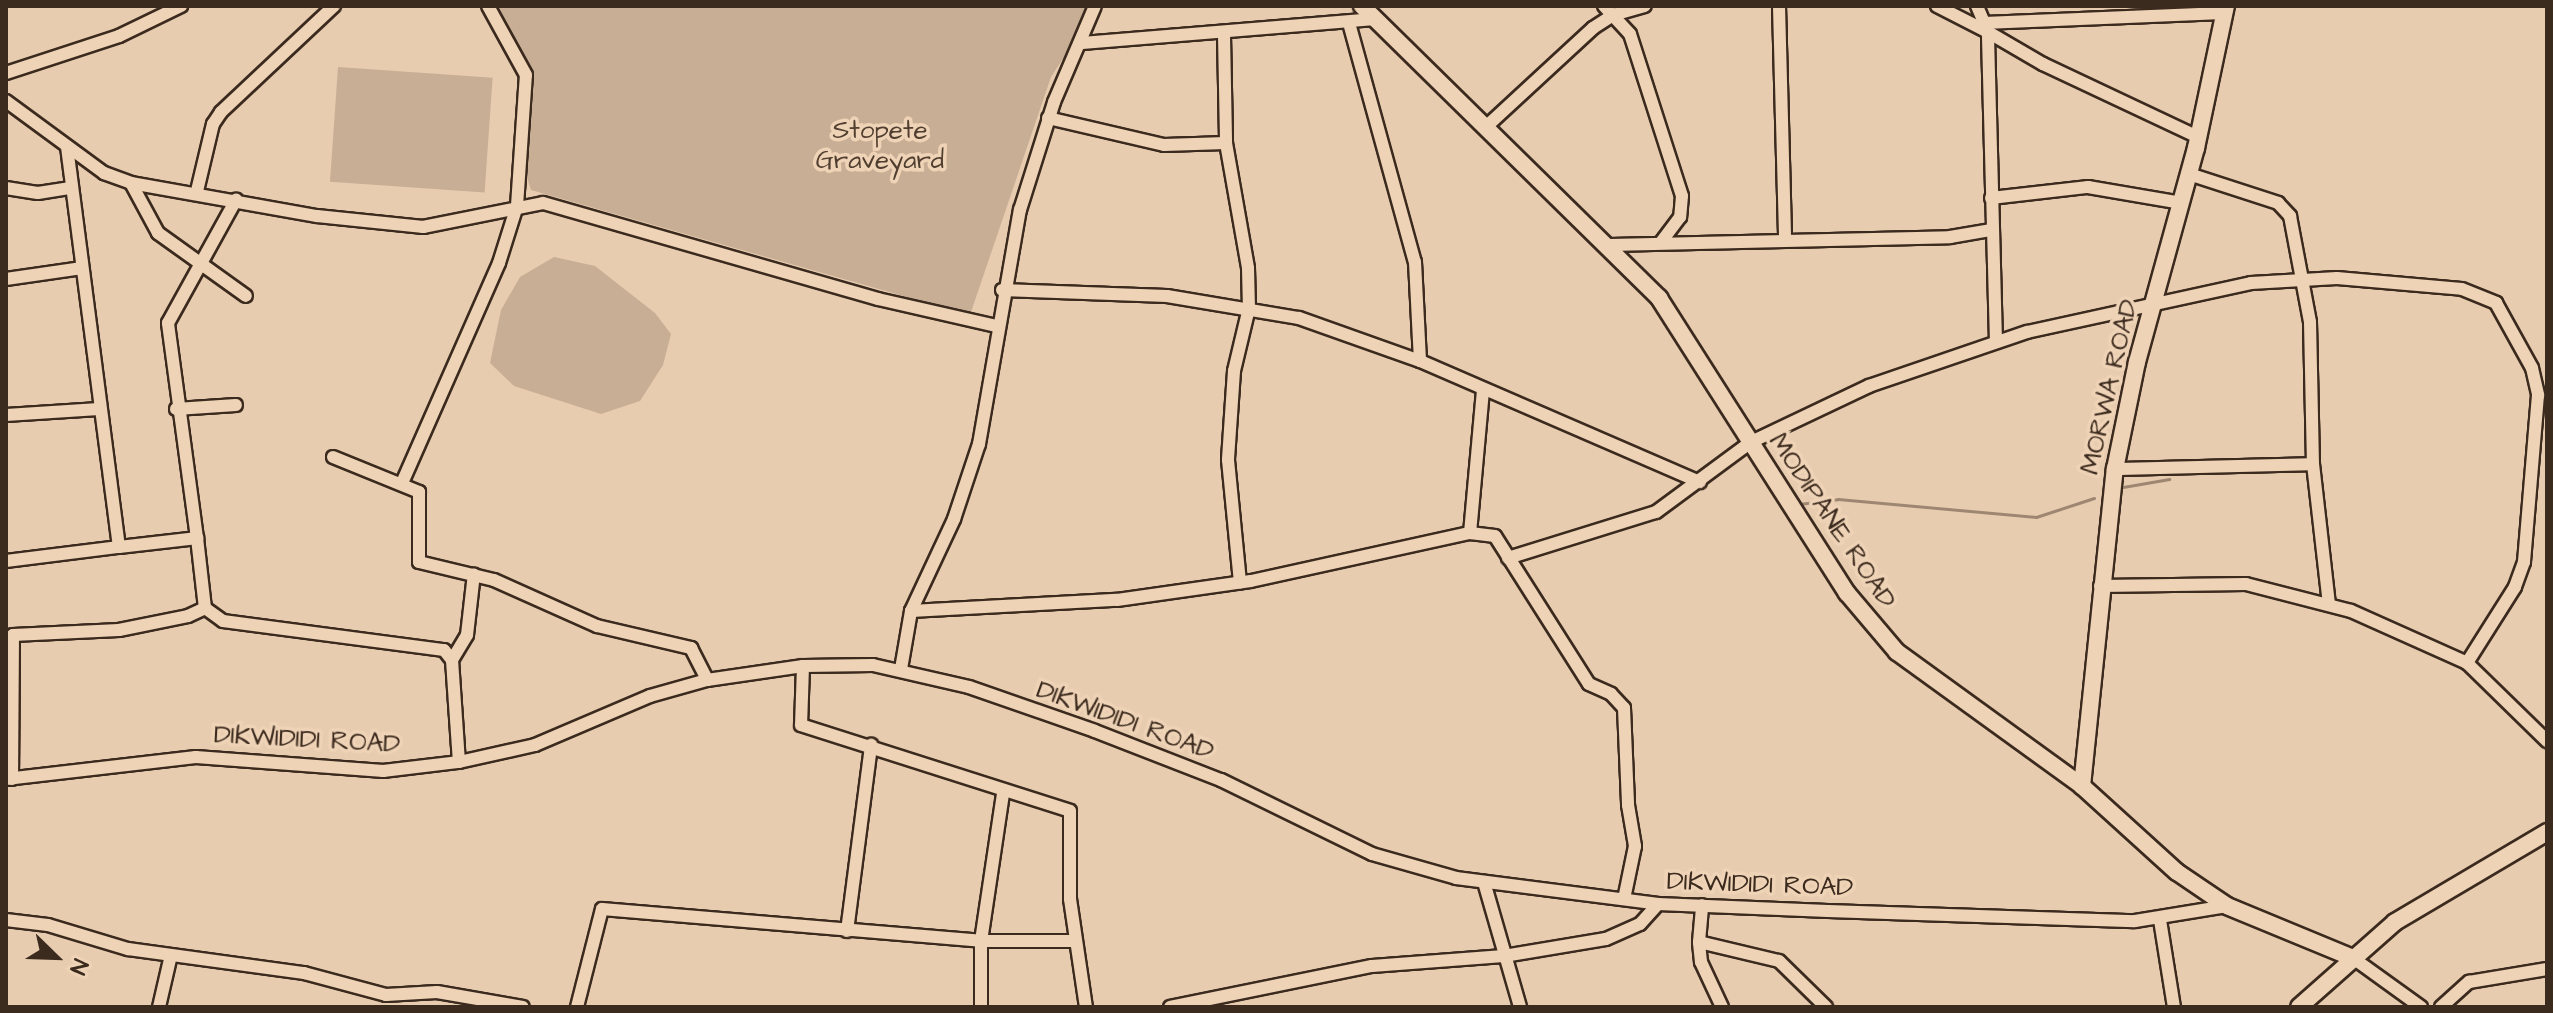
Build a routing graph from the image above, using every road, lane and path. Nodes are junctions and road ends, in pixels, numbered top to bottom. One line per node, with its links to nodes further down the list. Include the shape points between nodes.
1 (181, 6): 17 (street, via 119,36)
2 (334, 6): 28 (street, via 221,112 213,124)
3 (488, 6): 32 (street, via 526,75)
4 (1095, 6): 16 (street)
5 (1362, 6): 12 (main road, MODIPANE ROAD)
6 (1645, 6): 11 (street)
7 (1779, 6): 34 (street)
8 (1937, 6): 14 (street)
9 (1977, 6): 14 (street)
10 (2224, 9): 14 (street); 21 (main road, MORWA ROAD)
11 (1608, 11): 20 (street); 35 (street, via 1630,34 1682,196 1680,217)
12 (1375, 19): 13 (street); 20 (main road, MODIPANE ROAD)
13 (1349, 23): 15 (street); 47 (street, via 1415,262)
14 (1986, 28): 21 (street, via 2043,64); 29 (street)
15 (1224, 35): 16 (street); 22 (street)
16 (1082, 43): 19 (street)
17 (6, 73)
18 (6, 101): 23 (street)
19 (1048, 118): 22 (street, via 1164,145); 41 (street)
20 (1488, 125): 36 (main road, MODIPANE ROAD)
21 (2198, 137): 24 (main road, MORWA ROAD)
22 (1226, 143): 44 (street, via 1243,226)
23 (67, 147): 25 (street, via 104,173); 27 (street)
24 (2189, 174): 31 (main road, MORWA ROAD); 39 (street, via 2286,208)
25 (131, 183): 28 (street); 37 (street, via 158,233)
26 (6, 188): 27 (street, via 38,193)
27 (71, 188): 38 (street)
28 (197, 191): 30 (street)
29 (1991, 198): 31 (street, via 2088,187); 33 (street)
30 (236, 200): 32 (street, via 423,227); 37 (street)
31 (2182, 203): 43 (main road, MORWA ROAD)
32 (517, 206): 45 (street, via 553,204 878,299); 58 (street, via 499,263)
33 (1991, 230): 34 (street, via 1950,237); 46 (street)
34 (1785, 240): 35 (street)
35 (1661, 242): 36 (street)
36 (1610, 245): 53 (main road, MODIPANE ROAD, via 1671,313)
37 (205, 262): 42 (street); 51 (street, via 173,307 168,323)
38 (82, 268): 40 (street); 50 (street)
39 (2305, 278): 43 (street, via 2201,290); 55 (street); 71 (street, via 2394,282 2489,296 2532,368 2537,427 2524,562 2515,587)
40 (6, 279)
41 (1002, 290): 44 (street, via 1092,290); 45 (street)
42 (246, 296)
43 (2154, 302): 46 (street); 56 (main road, MORWA ROAD)
44 (1249, 308): 47 (street, via 1345,332); 65 (street, via 1234,371 1229,430)
45 (997, 326): 69 (street, via 979,444 954,519)
46 (1996, 342): 53 (street, via 1869,386)
47 (1420, 361): 48 (street)
48 (1483, 390): 57 (street); 59 (street)
49 (236, 405): 51 (street)
50 (99, 409): 52 (street); 61 (street)
51 (176, 409): 60 (street)
52 (6, 415)
53 (1751, 442): 57 (street); 79 (main road, MODIPANE ROAD, via 1856,607 1897,652)
54 (333, 457): 58 (street)
55 (2313, 464): 56 (street); 67 (street)
56 (2115, 469): 66 (main road, MORWA ROAD)
57 (1700, 482): 62 (street, via 1641,519)
58 (402, 483): 64 (street, via 419,492 416,560)
59 (1470, 533): 62 (street, via 1495,536); 65 (street)
60 (197, 538): 61 (street); 68 (street)
61 (119, 547): 63 (street)
62 (1508, 558): 83 (street, via 1589,684 1611,694 1624,708 1635,846)
63 (6, 561)
64 (474, 574): 70 (street, via 467,635); 74 (street, via 597,626 694,650)
65 (1240, 582): 69 (street, via 1040,607)
66 (2100, 586): 67 (street, via 2246,584); 79 (main road, MORWA ROAD)
67 (2329, 604): 71 (street, via 2399,628)
68 (205, 608): 70 (street, via 223,621 439,648); 78 (street, via 119,630 13,635)
69 (911, 611): 73 (street)
70 (452, 660): 77 (street)
71 (2467, 663): 75 (street)
72 (803, 666): 73 (street, DIKWIDIDI ROAD); 74 (street, DIKWIDIDI ROAD); 76 (street, via 801,725)
73 (901, 669): 82 (street, DIKWIDIDI ROAD, via 1095,731 1221,780 1399,865)
74 (707, 680): 77 (street, DIKWIDIDI ROAD, via 650,696 535,745)
75 (2547, 741)
76 (871, 745): 80 (street); 89 (street)
77 (459, 762): 78 (street, DIKWIDIDI ROAD, via 383,771 196,757)
78 (9, 779)
79 (2082, 786): 86 (main road, MODIPANE ROAD, via 2177,872)
80 (1003, 793): 90 (street); 91 (street, via 1070,811)
81 (2547, 832): 95 (main road, via 2431,899)
82 (1484, 882): 83 (street, DIKWIDIDI ROAD); 94 (street)
83 (1624, 899): 84 (street, DIKWIDIDI ROAD)
84 (1658, 904): 85 (street, DIKWIDIDI ROAD); 94 (street, via 1628,932)
85 (1702, 905): 88 (street, DIKWIDIDI ROAD); 92 (street)
86 (2227, 906): 88 (street, DIKWIDIDI ROAD); 95 (main road, MODIPANE ROAD)
87 (6, 920): 93 (street)
88 (2160, 920): 106 (street)
89 (847, 931): 90 (street); 99 (street, via 602,909)
90 (981, 941): 91 (street); 100 (street)
91 (1074, 941): 101 (street)
92 (1699, 942): 104 (street, via 1701,962); 105 (street, via 1779,961)
93 (171, 955): 97 (street); 98 (street, via 304,973 386,995 437,992)
94 (1504, 956): 102 (street, via 1372,966); 103 (street)
95 (2353, 958): 107 (main road); 108 (street)
96 (2547, 969): 109 (street, via 2469,982)
97 (159, 1007)
98 (523, 1007)
99 (577, 1007)
100 (981, 1007)
101 (1086, 1007)
102 (1170, 1007)
103 (1520, 1007)
104 (1722, 1007)
105 (1826, 1007)
106 (2174, 1007)
107 (2299, 1007)
108 (2421, 1007)
109 (2441, 1007)

